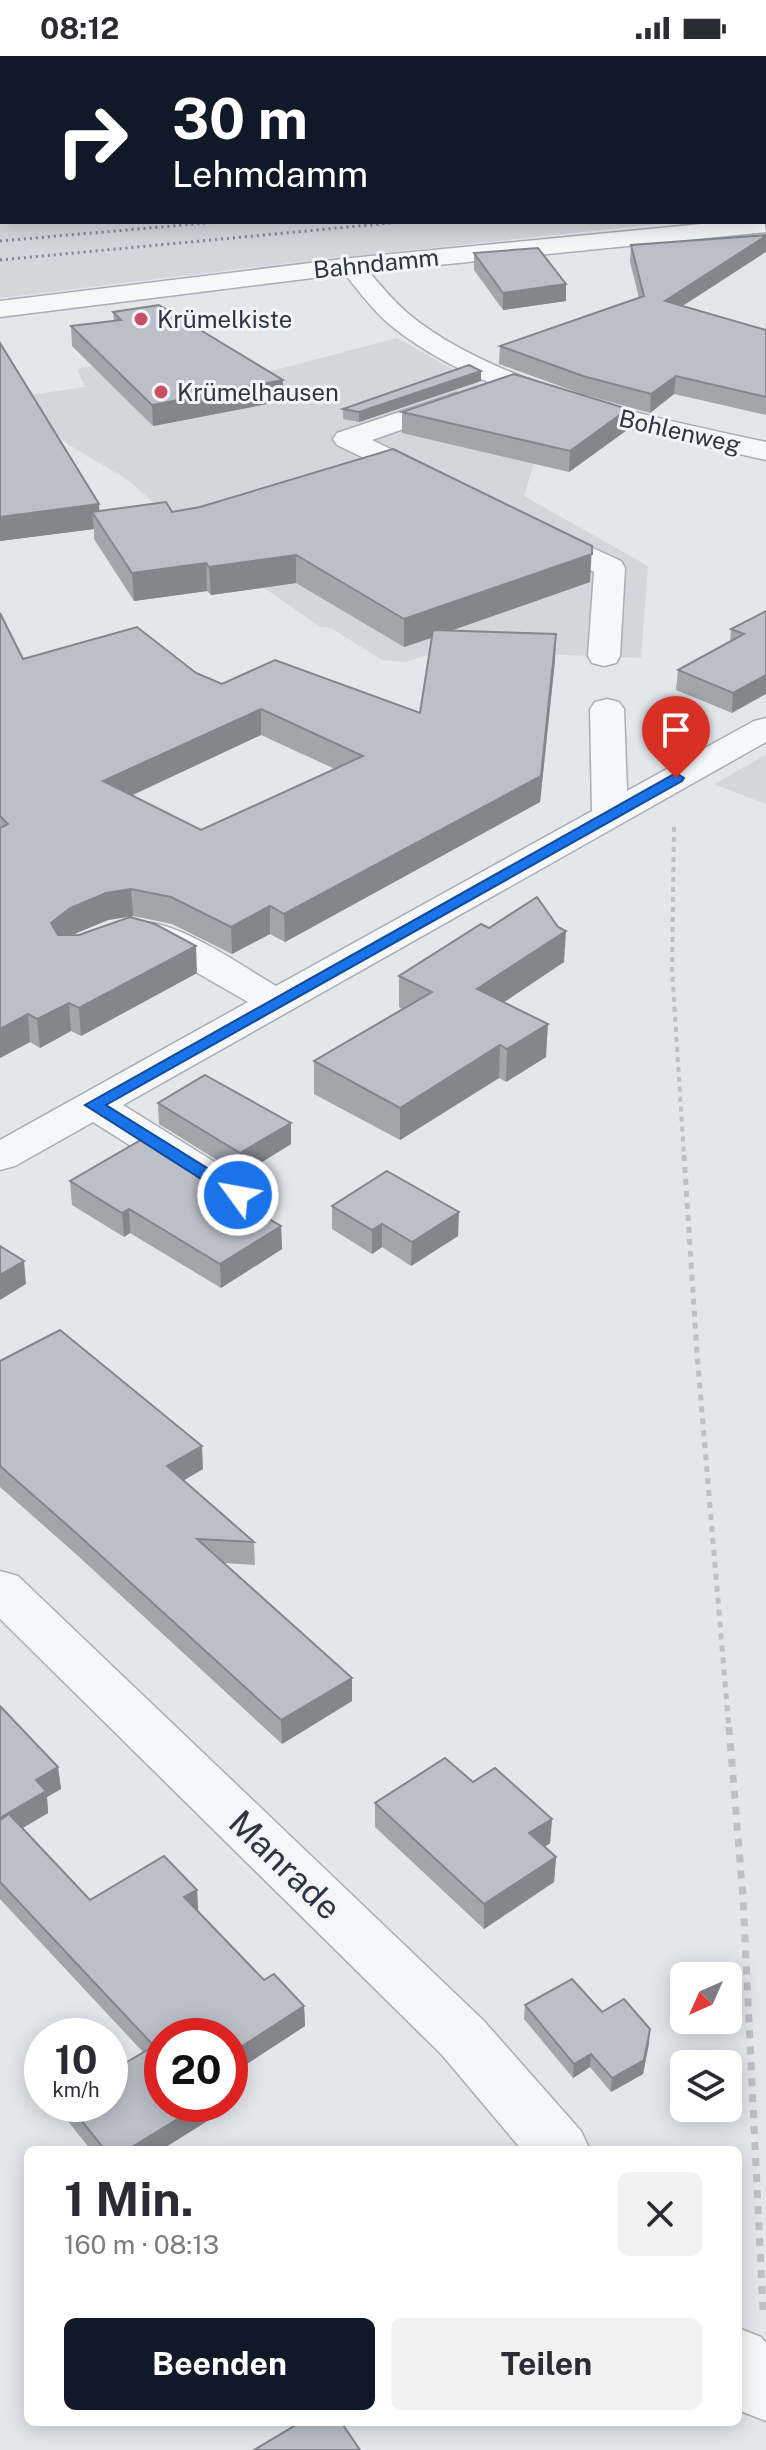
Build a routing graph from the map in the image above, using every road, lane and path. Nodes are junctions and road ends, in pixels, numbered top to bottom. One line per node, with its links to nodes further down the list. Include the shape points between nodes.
1 (757, 224): 2 (street, Bahndamm)
2 (351, 266): 3 (street, Bahndamm); 4 (street, Bohlenweg, via 402,322)
3 (0, 309)
4 (512, 382): 5 (street, Bohlenweg, via 595,412); 6 (street, via 347,439)
5 (766, 451)
6 (458, 493)
7 (513, 520): 8 (street, via 610,568)
8 (604, 656)
9 (607, 709): 12 (street)
10 (766, 728): 11 (street)
11 (676, 778): 12 (street); 20 (path, via 672,968 697,1354 743,1898)
12 (610, 815): 14 (street)
13 (112, 936): 14 (street, via 134,930 154,935)
14 (276, 1002): 15 (street)
15 (94, 1105): 16 (street); 17 (street)
16 (0, 1157)
17 (238, 1195)
18 (0, 1589): 19 (street, Manrade, via 463,2038)
19 (556, 2146)
20 (751, 2339): 21 (street)
21 (766, 2391)

